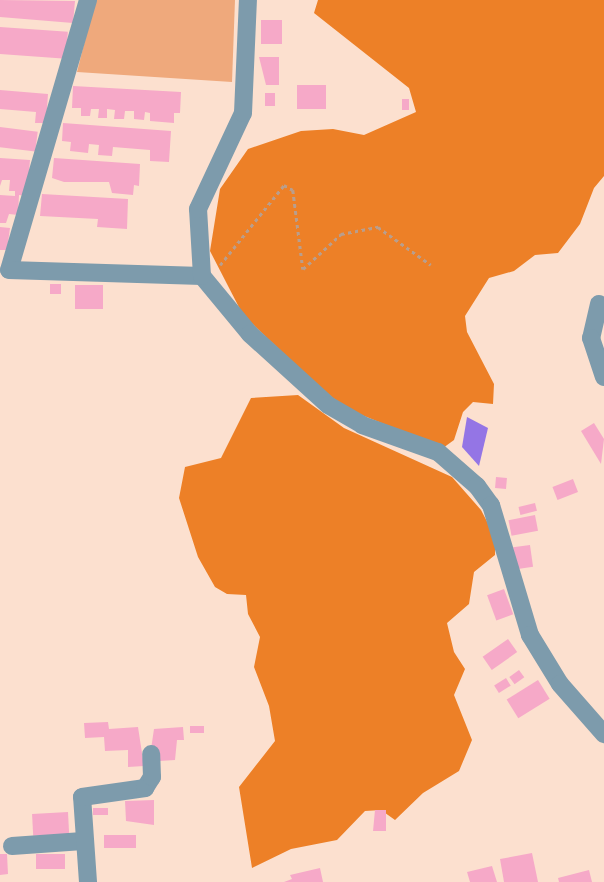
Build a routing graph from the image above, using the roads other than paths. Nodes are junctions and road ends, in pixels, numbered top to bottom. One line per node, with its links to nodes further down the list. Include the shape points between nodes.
1 (88, 0): 3 (street, via 9,270)
2 (248, 0): 3 (street, via 243,113 198,209)
3 (205, 279): 6 (street, via 257,342 328,405 362,425 438,452 477,486 491,505 530,635 560,684)
4 (599, 304): 5 (street, via 591,338)
5 (604, 377)
6 (604, 734)
7 (151, 754): 8 (street, via 152,777 145,788 82,797)
8 (83, 841): 9 (street); 10 (street)
9 (12, 846)
10 (88, 882)

